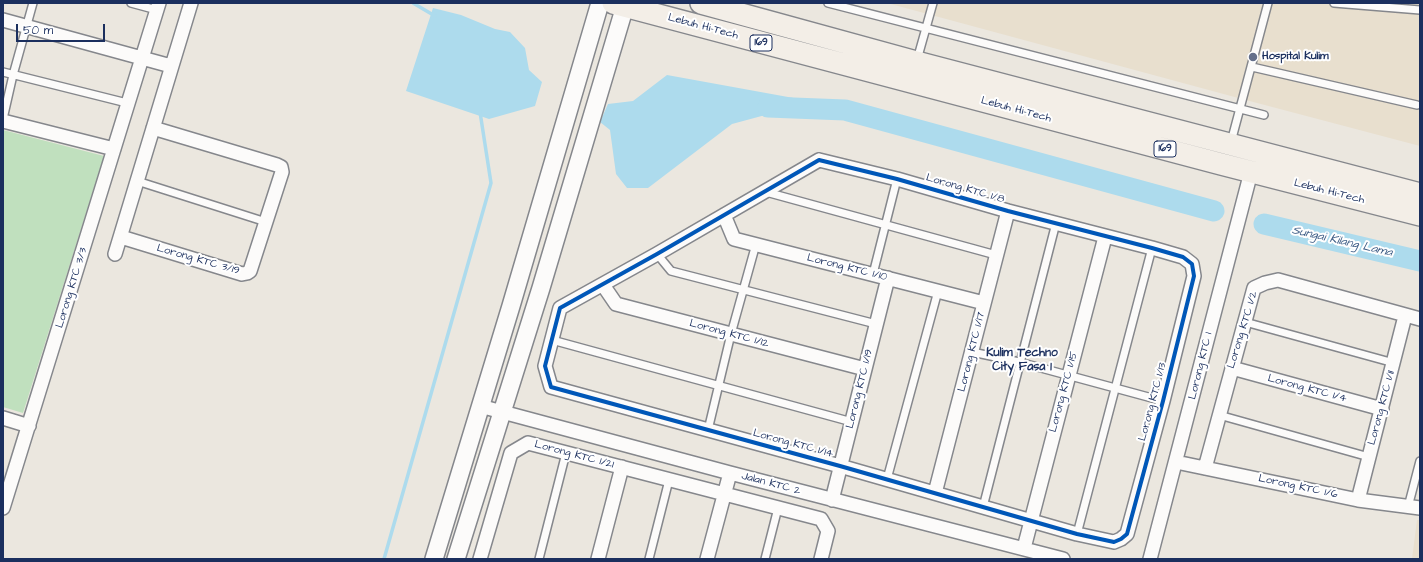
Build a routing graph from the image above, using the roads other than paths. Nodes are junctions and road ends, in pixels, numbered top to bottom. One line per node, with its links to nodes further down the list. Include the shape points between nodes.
1 (33, 3): 15 (lane)
2 (131, 3): 12 (lane)
3 (191, 3): 19 (street)
4 (600, 3): 71 (street)
5 (701, 3): 18 (main road, Lebuh Hi-Tech / 169)
6 (828, 3): 16 (lane)
7 (933, 3): 16 (lane)
8 (1268, 3): 20 (lane)
9 (1334, 3): 10 (lane)
10 (1347, 3): 13 (lane)
11 (619, 5): 23 (main road, Lebuh Hi-Tech / 169); 73 (street)
12 (158, 6): 17 (street, Lorong KTC 3/3)
13 (1420, 10)
14 (3, 20): 15 (street)
15 (28, 27): 17 (street); 22 (lane)
16 (926, 28): 18 (lane); 26 (lane)
17 (141, 58): 19 (street); 24 (street, Lorong KTC 3/3)
18 (918, 59): 23 (main road); 30 (main road, Lebuh Hi-Tech / 169)
19 (171, 66): 29 (street)
20 (1252, 67): 25 (lane); 26 (lane)
21 (3, 72): 22 (lane)
22 (13, 75): 24 (lane); 28 (lane)
23 (910, 82): 32 (main road, Lebuh Hi-Tech / 169)
24 (127, 103): 31 (street, Lorong KTC 3/3)
25 (1417, 105)
26 (1239, 108): 27 (lane); 30 (lane)
27 (1264, 115)
28 (3, 120): 31 (street)
29 (153, 128): 34 (street); 40 (street, via 281,167 282,172)
30 (1230, 144): 36 (main road, Lebuh Hi-Tech / 169)
31 (114, 149): 77 (street, Lorong KTC 3/3)
32 (1251, 172): 39 (main road, Lebuh Hi-Tech / 169); 82 (street, Lorong KTC 1)
33 (897, 179): 35 (street, Lorong KTC 1/8, via 819,160); 37 (street, Lorong KTC 1/8); 41 (lane)
34 (137, 181): 40 (lane); 43 (street)
35 (766, 192): 38 (street); 41 (lane)
36 (1420, 194)
37 (1008, 211): 42 (street, Lorong KTC 1/8); 49 (street, Lorong KTC 1/17)
38 (724, 215): 45 (street, Lorong KTC 1/10, via 734,239); 48 (street)
39 (1420, 215)
40 (266, 222): 43 (street, Lorong KTC 3/19, via 250,271 242,274)
41 (884, 224): 49 (lane); 50 (lane)
42 (1056, 224): 44 (street, Lorong KTC 1/8); 63 (lane)
43 (121, 237): 47 (street)
44 (1106, 237): 46 (street, Lorong KTC 1/13); 67 (street, Lorong KTC 1/15)
45 (756, 244): 50 (street, Lorong KTC 1/10); 53 (lane)
46 (1152, 248): 69 (lane); 70 (street, Lorong KTC 1/13, via 1183,257 1192,264 1194,276)
47 (115, 254)
48 (657, 254): 52 (street); 53 (lane, via 671,271)
49 (996, 255): 55 (street, Lorong KTC 1/17)
50 (873, 274): 51 (street, Lorong KTC 1/10)
51 (888, 278): 54 (street, Lorong KTC 1/10); 59 (street, Lorong KTC 1/19)
52 (602, 285): 60 (street, Lorong KTC 1/12, via 616,304); 61 (street, via 560,308)
53 (744, 290): 59 (lane); 60 (lane)
54 (938, 292): 55 (street, Lorong KTC 1/10); 87 (lane)
55 (984, 303): 62 (street, Lorong KTC 1/17)
56 (1405, 316): 57 (street, Lorong KTC 1/2); 58 (street, Lorong KTC 1/2, via 1278,280 1254,288); 64 (street, Lorong KTC 1/11)
57 (1420, 320)
58 (1245, 322): 64 (lane); 65 (street, Lorong KTC 1/2)
59 (876, 324): 66 (street, Lorong KTC 1/19)
60 (731, 334): 66 (street, Lorong KTC 1/12); 68 (lane)
61 (552, 340): 68 (lane); 78 (street, Lorong KTC 1/14, via 545,366 551,387)
62 (972, 352): 63 (lane); 89 (street, Lorong KTC 1/17)
63 (1019, 362): 67 (lane); 93 (lane)
64 (1394, 362): 72 (street, Lorong KTC 1/11)
65 (1232, 368): 72 (street, Lorong KTC 1/4); 74 (street, Lorong KTC 1/2)
66 (865, 369): 76 (street, Lorong KTC 1/19)
67 (1069, 376): 69 (lane); 97 (street, Lorong KTC 1/15)
68 (720, 386): 76 (lane); 78 (lane)
69 (1116, 388): 70 (lane); 98 (lane)
70 (1163, 401): 98 (street, Lorong KTC 1/13, via 1127,534 1114,542)
71 (480, 406): 73 (street, Jalan KTC 2); 100 (street)
72 (1382, 409): 80 (street, Lorong KTC 1/11)
73 (502, 412): 86 (street, Jalan KTC 2); 101 (street)
74 (1219, 415): 80 (lane); 85 (street, Lorong KTC 1/2)
75 (3, 418): 77 (street)
76 (852, 422): 83 (street, Lorong KTC 1/19)
77 (29, 426): 94 (street, Lorong KTC 3/3)
78 (708, 430): 83 (street, Lorong KTC 1/14)
79 (566, 453): 84 (street, Lorong KTC 1/21); 102 (street, Lorong KTC 1/21, via 528,443 511,453); 103 (lane)
80 (1369, 457): 92 (street, Lorong KTC 1/11)
81 (1420, 461): 96 (lane)
82 (1176, 462): 85 (street, Lorong KTC 1/6); 110 (street, Lorong KTC 1)
83 (840, 466): 87 (street, Lorong KTC 1/14); 91 (street, Lorong KTC 1/19)
84 (622, 468): 88 (street, Lorong KTC 1/21); 104 (street)
85 (1205, 468): 92 (street, Lorong KTC 1/6)
86 (730, 473): 90 (street); 91 (street, Jalan KTC 2)
87 (887, 479): 89 (street, Lorong KTC 1/14)
88 (669, 480): 90 (street, Lorong KTC 1/21); 105 (lane)
89 (935, 493): 93 (street, Lorong KTC 1/14)
90 (724, 494): 95 (street, Lorong KTC 1/21); 106 (street)
91 (832, 500): 99 (street, Jalan KTC 2)
92 (1358, 500): 96 (street, Lorong KTC 1/6)
93 (983, 507): 97 (street, Lorong KTC 1/14)
94 (3, 508)
95 (778, 508): 107 (lane); 108 (street, Lorong KTC 1/21, via 821,519 828,531)
96 (1414, 508)
97 (1030, 520): 98 (street, Lorong KTC 1/13); 99 (street, Lorong KTC 1/15)
98 (1077, 534)
99 (1024, 548): 109 (street, Jalan KTC 2)
100 (434, 559)
101 (456, 559)
102 (480, 559)
103 (538, 559)
104 (598, 559)
105 (650, 559)
106 (707, 559)
107 (765, 559)
108 (821, 559)
109 (1063, 559)
110 (1150, 559)

